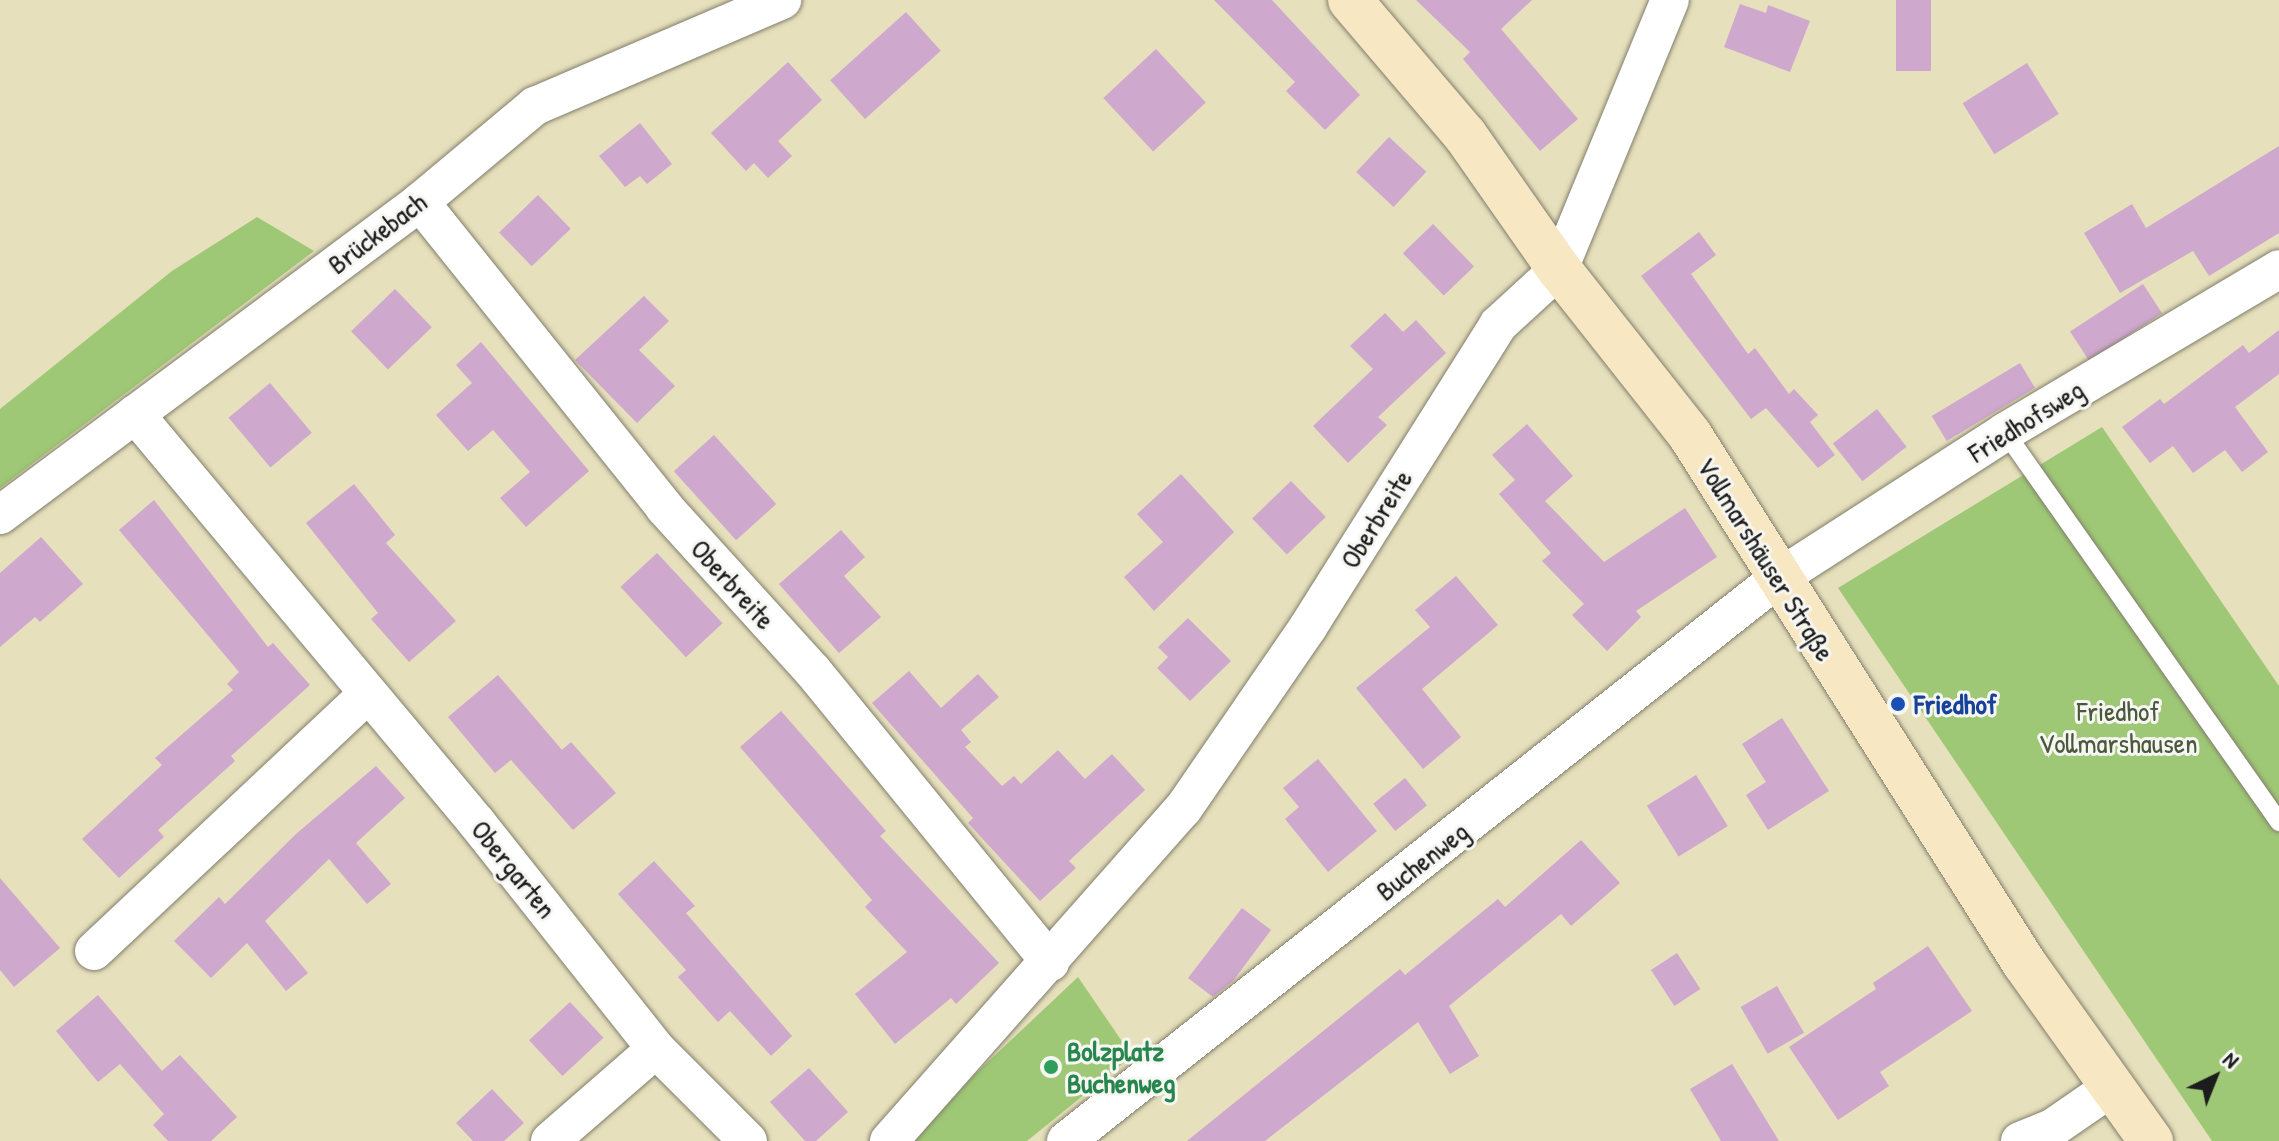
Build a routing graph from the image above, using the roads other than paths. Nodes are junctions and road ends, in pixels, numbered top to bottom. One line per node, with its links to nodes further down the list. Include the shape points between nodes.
1 (782, 0): 4 (street, Brückebach, via 535,106)
2 (1350, 0): 5 (main road, Vollmarshäuser Straße, via 1465,135)
3 (1670, 0): 5 (street)
4 (420, 202): 7 (street, Brückebach); 14 (street, Oberbreite, via 597,427 812,670)
5 (1559, 269): 10 (main road, Vollmarshäuser Straße, via 1690,435); 14 (street, Oberbreite, via 1498,325 1308,627 1183,809)
6 (2279, 269): 8 (street, Friedhofsweg)
7 (135, 414): 9 (street, Brückebach); 11 (street, Obergarten)
8 (2005, 432): 10 (street, Friedhofsweg); 12 (lane)
9 (0, 515)
10 (1777, 579): 16 (main road, Vollmarshäuser Straße, via 2024,963); 20 (street, Buchenweg)
11 (367, 695): 13 (street); 15 (street, Obergarten, via 477,823)
12 (2279, 822)
13 (94, 951)
14 (1050, 962): 19 (street, Oberbreite)
15 (656, 1049): 17 (street); 18 (street, Obergarten)
16 (2112, 1087): 21 (street, via 2054,1127); 22 (main road, Vollmarshäuser Straße)
17 (550, 1141)
18 (748, 1141)
19 (889, 1141)
20 (1066, 1141)
21 (2020, 1141)
22 (2151, 1141)

